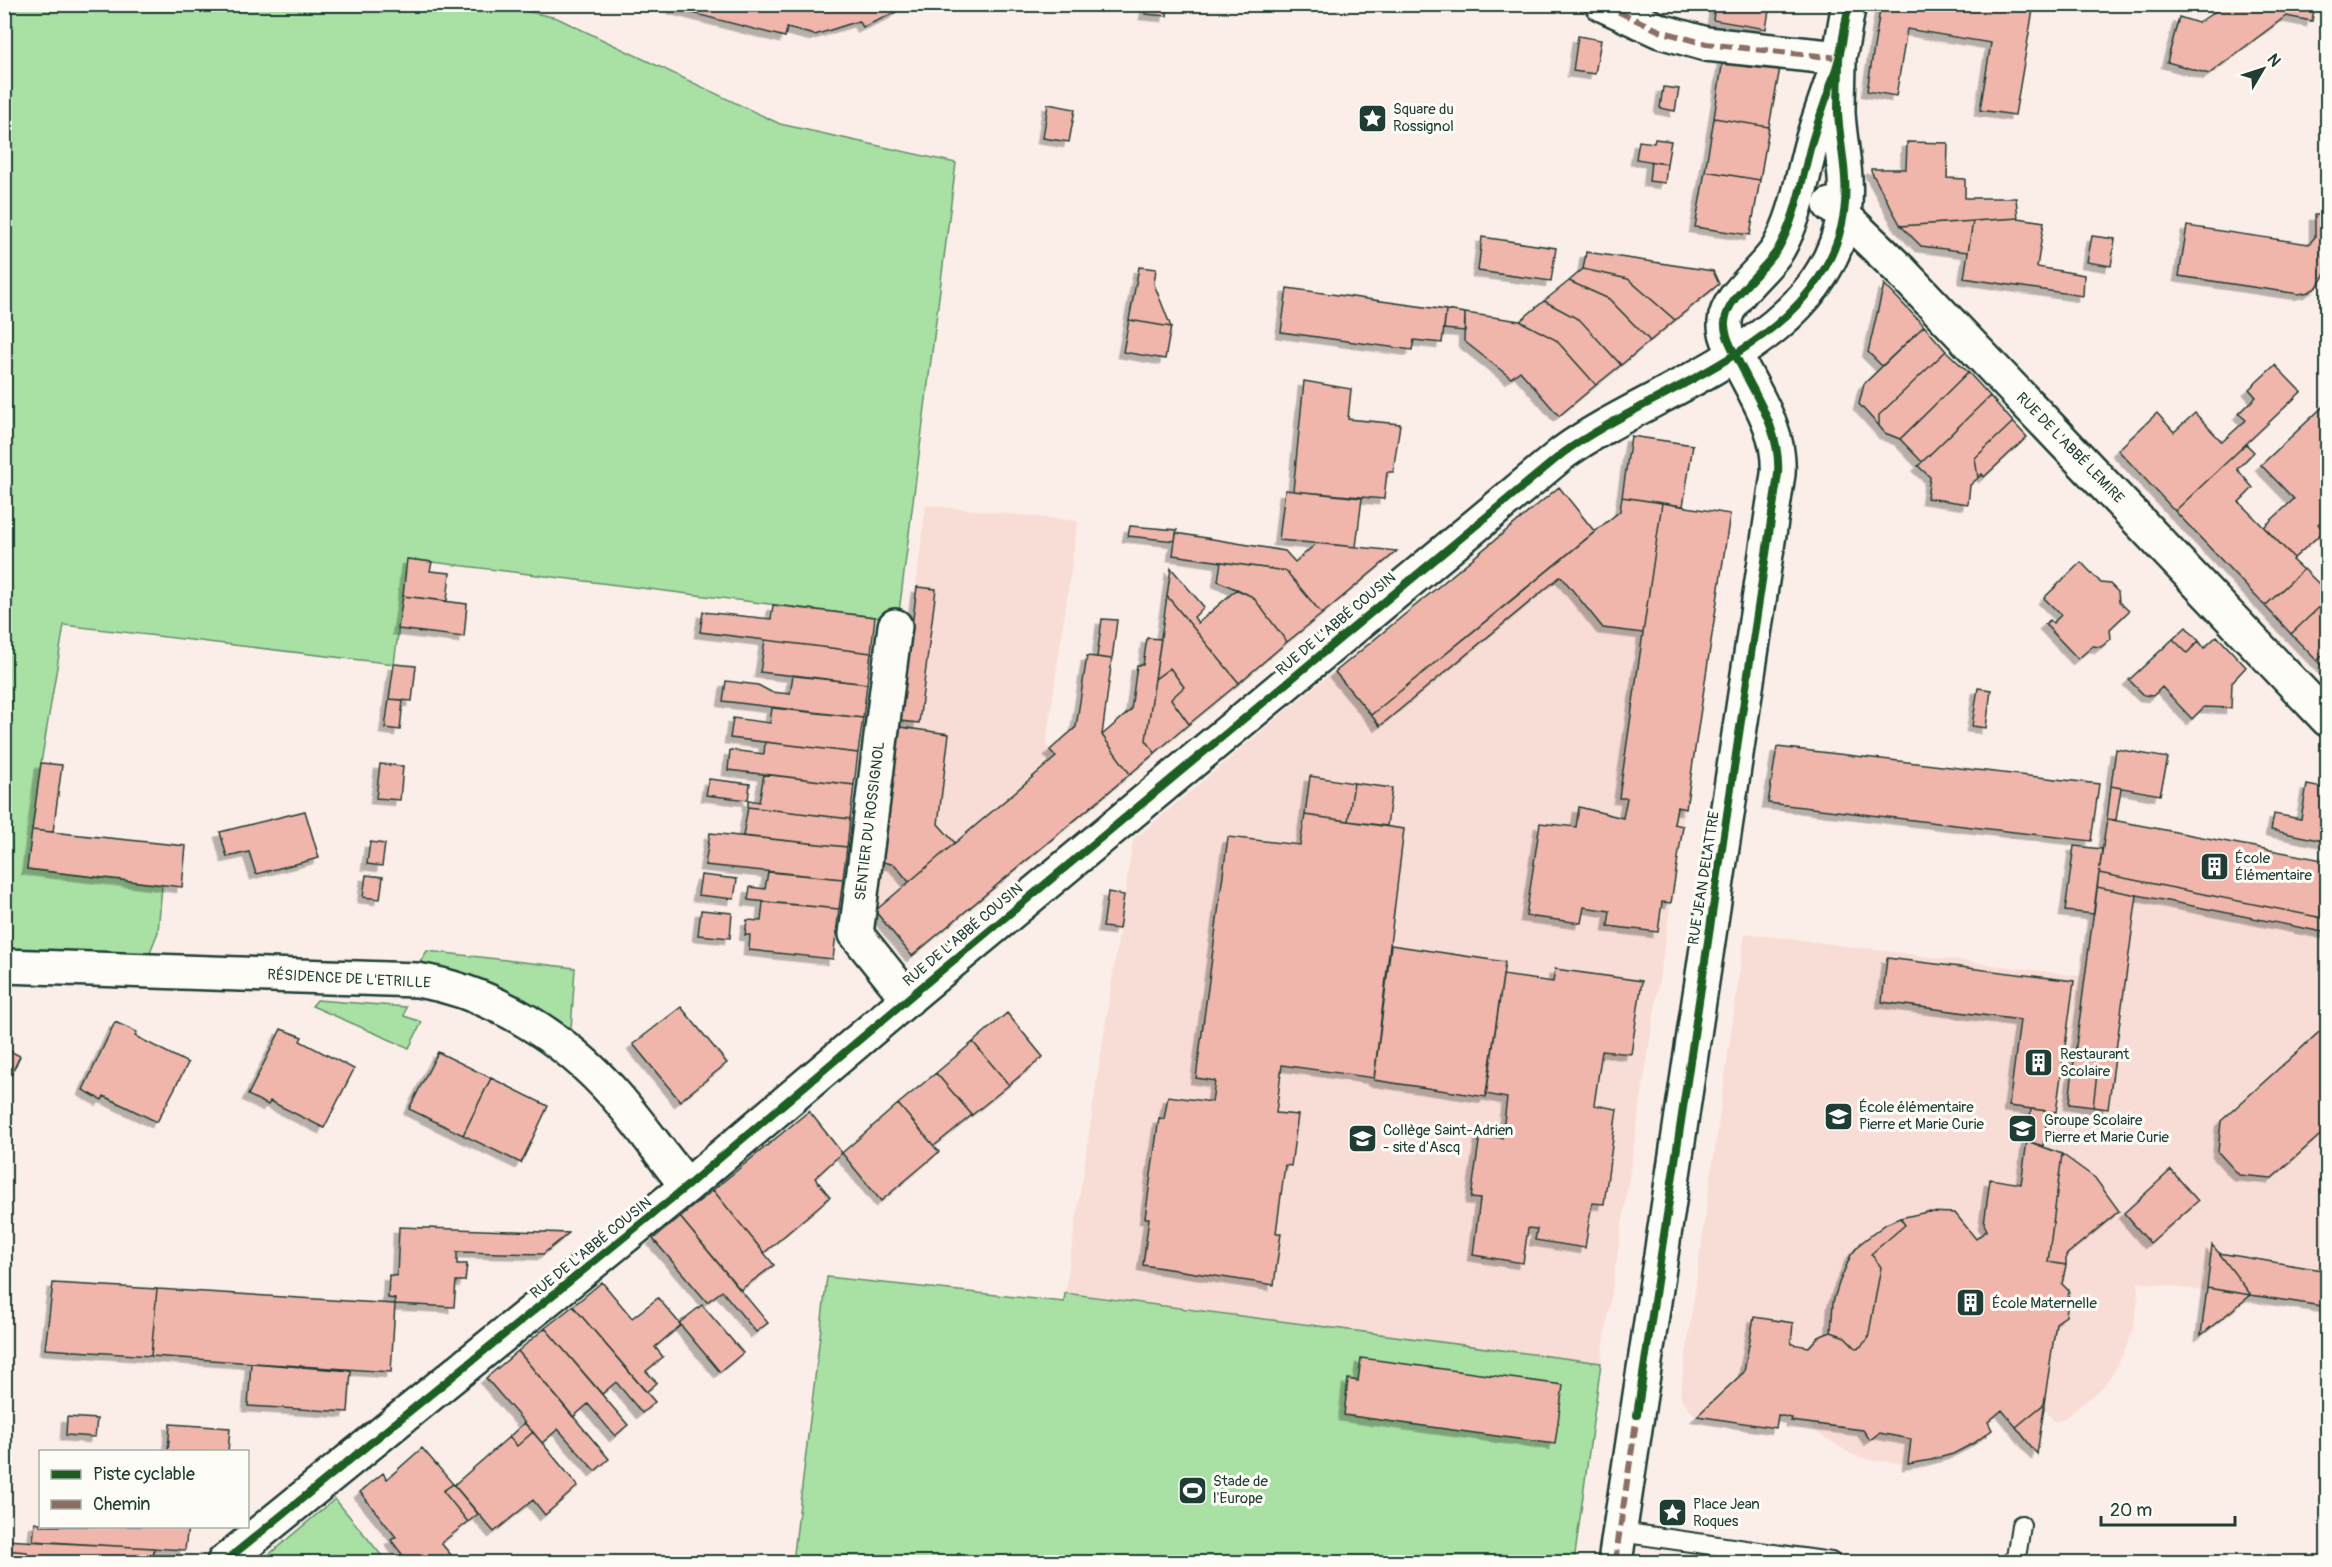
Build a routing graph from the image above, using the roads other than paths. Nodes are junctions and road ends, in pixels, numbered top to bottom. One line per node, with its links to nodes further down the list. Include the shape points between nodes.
1 (1602, 4): 3 (street, via 1660,31 1706,44)
2 (1849, 4): 3 (street)
3 (1839, 58): 4 (street, RUE JEAN DELATTRE, via 1810,148); 5 (street, RUE DE L'ABBÉ COUSIN)
4 (1802, 190): 5 (street, RUE DE L'ABBÉ LEMIRE); 6 (street, RUE JEAN DELATTRE, via 1778,249 1726,313 1725,330)
5 (1844, 216): 6 (street, RUE DE L'ABBÉ COUSIN, via 1833,250 1810,290 1781,320); 8 (street, RUE DE L'ABBÉ LEMIRE, via 1901,271)
6 (1735, 353): 10 (street, RUE DE L'ABBÉ COUSIN, via 1594,431 1563,453); 13 (street, RUE JEAN DELATTRE, via 1772,428 1778,449 1778,474)
7 (896, 626): 10 (street, SENTIER DU ROSSIGNOL, via 856,934)
8 (2328, 720)
9 (4, 966): 11 (street, RÉSIDENCE DE L'ETRILLE, via 417,980 439,984 507,1010 555,1040 616,1096)
10 (908, 999): 11 (street, RUE DE L'ABBÉ COUSIN)
11 (687, 1186): 14 (street, RUE DE L'ABBÉ COUSIN)
12 (2021, 1525): 16 (lane, via 2016,1558)
13 (1617, 1547): 15 (lane, RUE JEAN DELATTRE)
14 (224, 1563)
15 (1830, 1563)
16 (2011, 1563)

